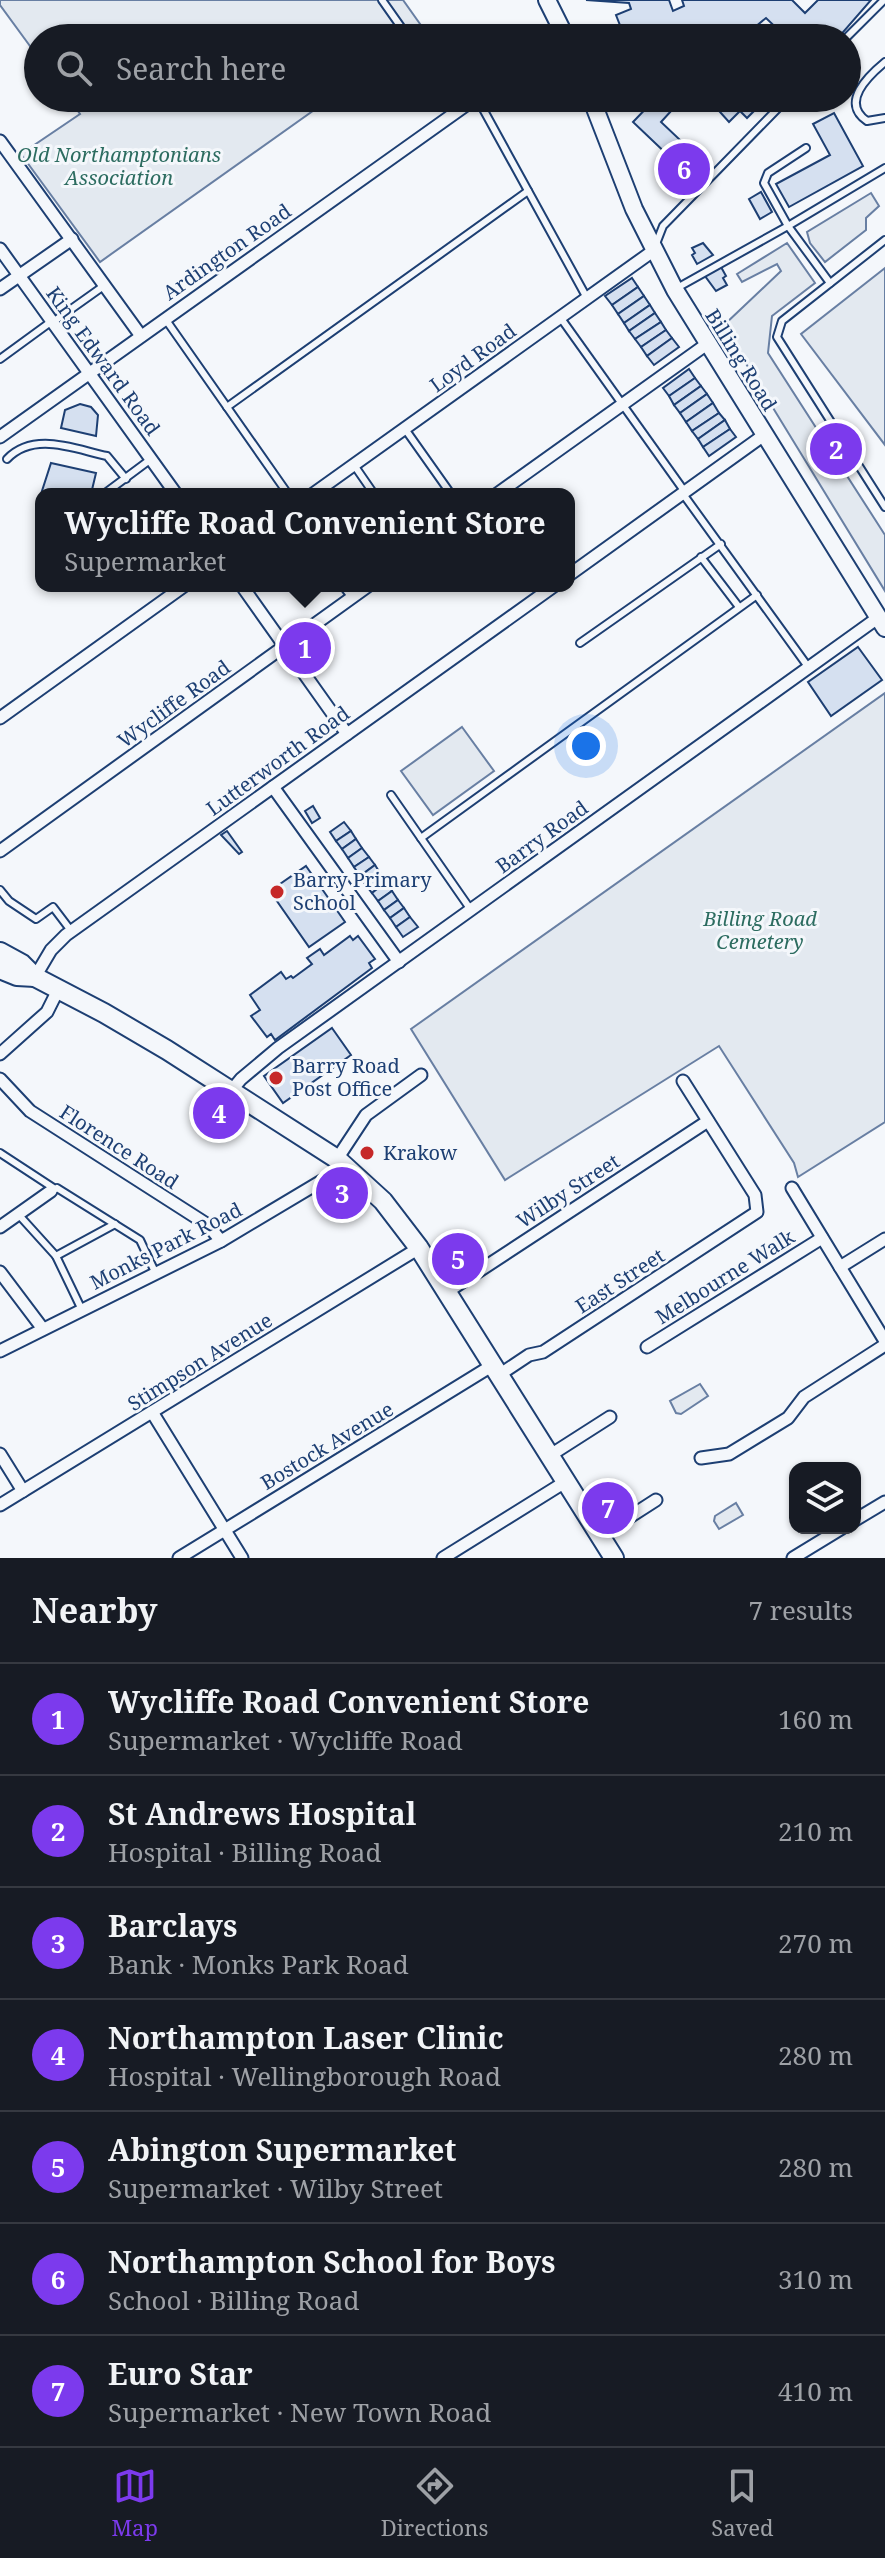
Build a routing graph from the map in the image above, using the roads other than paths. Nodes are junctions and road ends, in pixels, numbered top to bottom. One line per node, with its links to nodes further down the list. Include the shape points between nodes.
1 (382, 0): 4 (lane)
2 (547, 0): 5 (street)
3 (884, 0): 6 (lane)
4 (399, 24)
5 (559, 24)
6 (860, 24)
7 (885, 62): 8 (lane)
8 (861, 86)
9 (456, 112): 31 (street, Ardington Road)
10 (484, 112): 18 (lane)
11 (596, 112): 23 (street, Billing Road)
12 (774, 112): 23 (lane, via 663,226)
13 (857, 112): 14 (lane, via 867,121)
14 (885, 118)
15 (1, 145): 20 (street)
16 (806, 148): 19 (lane, via 768,173 764,183)
17 (885, 168): 19 (lane)
18 (528, 191): 29 (lane); 38 (lane)
19 (788, 226): 25 (lane); 28 (lane)
20 (72, 239): 24 (street); 26 (street)
21 (885, 240): 25 (lane)
22 (0, 249): 24 (street, King Edward Road)
23 (653, 251): 28 (street, Billing Road); 29 (street, Loyd Road)
24 (19, 275): 27 (street); 32 (street, King Edward Road)
25 (830, 283): 54 (lane, via 782,321 777,337)
26 (105, 285): 32 (lane); 33 (street)
27 (0, 289)
28 (675, 290): 34 (street, Billing Road)
29 (587, 298): 30 (street, Loyd Road)
30 (560, 317): 37 (lane); 39 (street, Loyd Road)
31 (165, 319): 33 (street, Ardington Road); 38 (lane)
32 (53, 322): 35 (lane); 36 (street, King Edward Road)
33 (141, 336): 36 (street, Ardington Road)
34 (707, 344): 37 (street); 40 (street, Billing Road)
35 (1, 355)
36 (89, 373): 41 (street, Ardington Road); 43 (street, King Edward Road)
37 (622, 404): 52 (street); 53 (lane)
38 (227, 407): 48 (lane)
39 (405, 429): 44 (street, Loyd Road); 51 (lane)
40 (764, 435): 53 (street); 66 (street, Billing Road)
41 (0, 437)
42 (7, 459): 45 (lane, via 18,449 41,443 107,456)
43 (151, 459): 45 (lane); 47 (street, King Edward Road)
44 (354, 465): 49 (street, Loyd Road); 50 (lane)
45 (126, 479): 46 (lane)
46 (113, 488)
47 (172, 488)
48 (284, 488)
49 (321, 488)
50 (370, 488)
51 (447, 488)
52 (505, 488)
53 (684, 493): 55 (lane); 57 (street)
54 (885, 507)
55 (721, 544): 56 (lane); 63 (lane)
56 (701, 557): 65 (lane); 67 (lane)
57 (575, 571)
58 (176, 592): 70 (street)
59 (246, 592): 68 (street)
60 (348, 592): 64 (lane)
61 (360, 592): 64 (street, Wycliffe Road)
62 (546, 592): 71 (street, Lutterworth Road)
63 (757, 595): 65 (lane); 69 (lane)
64 (352, 598): 68 (street, Wycliffe Road)
65 (739, 607): 74 (lane)
66 (882, 622): 69 (street, Barry Road)
67 (580, 643)
68 (285, 646): 71 (street); 75 (street, Wycliffe Road)
69 (809, 668): 77 (street, Barry Road)
70 (0, 718)
71 (347, 734): 72 (street, Lutterworth Road)
72 (273, 787): 78 (street, Lutterworth Road); 80 (street)
73 (391, 795): 74 (lane)
74 (421, 838): 77 (lane)
75 (0, 851)
76 (0, 890): 78 (lane, via 36,919 53,907)
77 (471, 910): 80 (street, Barry Road)
78 (72, 932): 82 (street, Lutterworth Road, via 51,950)
79 (0, 952): 82 (main road)
80 (399, 962): 88 (street, Barry Road, via 278,1048)
81 (0, 969): 82 (main road)
82 (35, 977): 83 (main road)
83 (58, 990): 84 (street, via 47,1012); 88 (main road)
84 (0, 1054)
85 (421, 1075): 91 (street, Monks Park Road, via 366,1115)
86 (0, 1079): 99 (street, Florence Road, via 30,1111 208,1225)
87 (683, 1081): 89 (street)
88 (231, 1091): 91 (main road)
89 (708, 1121): 105 (street, Wilby Street); 111 (street, East Street, via 755,1195 757,1212 543,1352)
90 (0, 1153): 93 (lane)
91 (340, 1161): 99 (street, Monks Park Road, via 330,1176); 100 (main road, via 383,1201)
92 (792, 1188): 97 (street)
93 (54, 1190): 94 (street); 95 (lane)
94 (18, 1214): 96 (street); 101 (lane)
95 (115, 1224): 101 (lane); 104 (lane, via 140,1240)
96 (0, 1227)
97 (822, 1238): 102 (street); 109 (street, Melbourne Walk)
98 (885, 1239): 102 (street)
99 (221, 1241): 104 (street, Monks Park Road)
100 (419, 1248): 105 (main road); 112 (street, Stimpson Avenue)
101 (56, 1256): 106 (lane)
102 (840, 1267): 108 (street)
103 (0, 1272): 107 (street)
104 (156, 1274): 106 (street, Monks Park Road)
105 (447, 1292): 111 (main road)
106 (82, 1310): 107 (street, Monks Park Road)
107 (43, 1329): 110 (street, Monks Park Road)
108 (885, 1343): 116 (street, via 804,1397 788,1418 729,1454)
109 (647, 1347)
110 (0, 1351)
111 (496, 1370): 115 (main road); 123 (street, Bostock Avenue)
112 (152, 1412): 118 (street, Stimpson Avenue); 123 (street)
113 (610, 1417): 115 (street)
114 (0, 1454): 118 (street)
115 (549, 1456): 117 (main road)
116 (701, 1458)
117 (565, 1482): 125 (main road); 128 (street)
118 (23, 1491): 121 (street, Stimpson Avenue)
119 (656, 1500): 125 (street)
120 (885, 1502): 122 (street)
121 (0, 1505)
122 (861, 1516)
123 (225, 1530): 126 (street, Bostock Avenue); 127 (street)
124 (832, 1534): 130 (street)
125 (600, 1536): 129 (main road)
126 (179, 1558)
127 (242, 1558)
128 (443, 1558)
129 (614, 1558)
130 (793, 1558)

